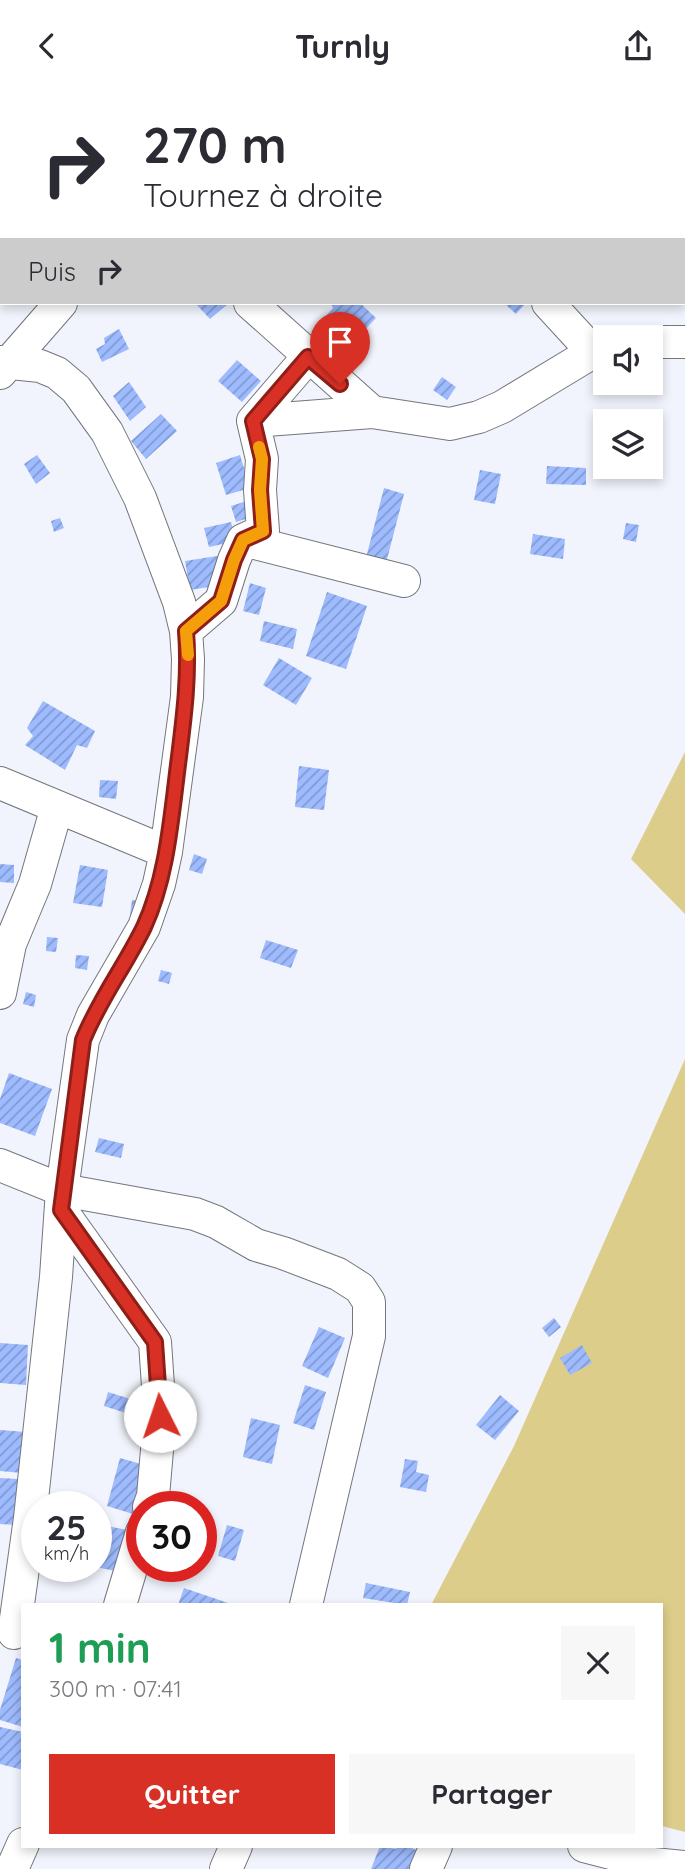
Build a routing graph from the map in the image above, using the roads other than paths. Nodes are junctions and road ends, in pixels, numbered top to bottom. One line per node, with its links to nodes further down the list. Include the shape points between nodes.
1 (59, 305): 9 (street)
2 (252, 305): 8 (street)
3 (550, 305): 6 (street)
4 (663, 342): 5 (street)
5 (685, 342)
6 (593, 344)
7 (593, 354): 10 (street, via 479,417 450,424)
8 (308, 357): 10 (street); 11 (street)
9 (3, 366): 14 (street, via 40,366 57,373 76,389 107,432 140,498)
10 (372, 412): 11 (street)
11 (253, 421): 12 (street, via 262,459 263,531)
12 (243, 540): 13 (street); 14 (street, via 221,601)
13 (404, 581)
14 (186, 631): 17 (street, via 187,697)
15 (0, 783): 16 (street)
16 (57, 807): 17 (street); 18 (street, via 35,884 10,944)
17 (166, 852): 20 (street, via 144,927 83,1040)
18 (0, 993)
19 (0, 1165): 20 (street)
20 (62, 1200): 21 (street, via 155,1342 160,1416); 24 (street, via 159,1206 195,1214 256,1245 338,1273 360,1288 369,1303 369,1336); 25 (street, via 33,1491)
21 (153, 1491)
22 (127, 1582): 23 (street)
23 (121, 1603)
24 (306, 1603)
25 (12, 1632)
26 (21, 1848): 32 (street)
27 (235, 1848): 33 (street)
28 (435, 1848): 34 (street)
29 (590, 1848): 30 (street)
30 (652, 1867): 31 (street)
31 (685, 1867)
32 (12, 1869)
33 (226, 1869)
34 (426, 1869)

